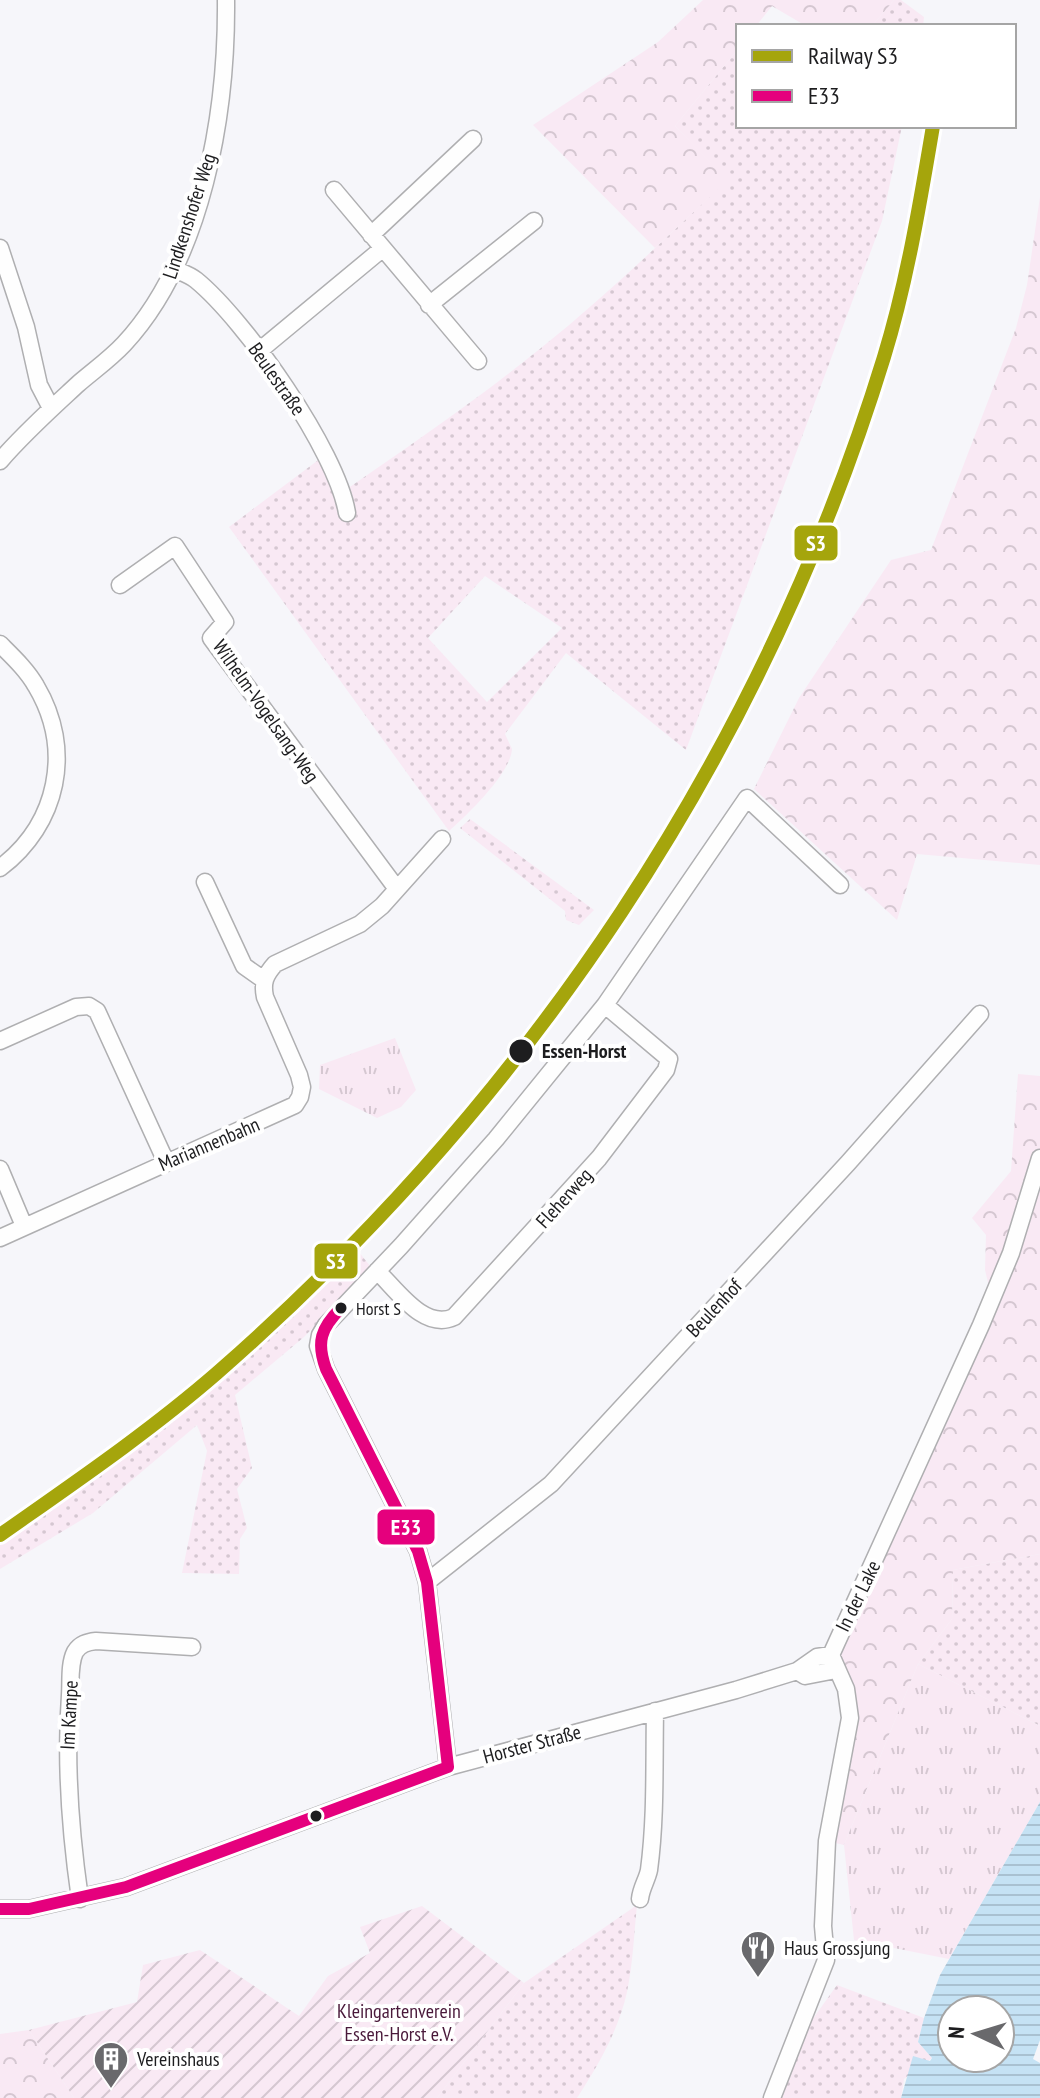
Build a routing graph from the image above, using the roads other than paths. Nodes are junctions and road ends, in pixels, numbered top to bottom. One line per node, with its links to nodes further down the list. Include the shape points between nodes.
1 (226, 0): 8 (street, Lindkenshofer Weg, via 217,124)
2 (473, 139): 5 (street)
3 (334, 190): 5 (street)
4 (534, 221): 9 (street)
5 (371, 235): 7 (street)
6 (0, 248): 12 (street, via 39,385)
7 (382, 249): 9 (street); 10 (street)
8 (174, 269): 10 (street, Beulestraße, via 210,293); 12 (street, Lindkenshofer Weg, via 146,319)
9 (429, 305): 11 (street)
10 (259, 351): 14 (street, Beulestraße, via 325,454 344,492)
11 (478, 361)
12 (51, 408): 13 (street, Lindkenshofer Weg)
13 (0, 461)
14 (347, 513)
15 (120, 585): 21 (street, Wilhelm-Vogelsang-Weg, via 175,546 225,622 211,638)
16 (0, 644): 18 (street, via 25,669 46,706 56,773 38,830)
17 (442, 839): 21 (street)
18 (0, 868)
19 (205, 882): 22 (street, Mariannenbahn, via 244,966)
20 (840, 885): 23 (street, via 747,798)
21 (397, 889): 22 (street, via 360,924 275,964)
22 (264, 980): 27 (street, Mariannenbahn, via 265,997 299,1075 300,1097 285,1111)
23 (605, 1005): 31 (street, via 496,1139); 31 (street, Fleherweg, via 669,1059 599,1158 454,1317 425,1317)
24 (980, 1014): 32 (street, Beulenhof, via 551,1484)
25 (0, 1041): 27 (street, via 76,1007 97,1011)
26 (1040, 1158): 34 (street, In der Lake, via 1011,1253)
27 (166, 1162): 29 (street, Mariannenbahn)
28 (0, 1169): 29 (street)
29 (24, 1226): 30 (street, Mariannenbahn)
30 (0, 1238)
31 (377, 1271): 32 (street, via 320,1335 320,1356 418,1551)
32 (427, 1582): 36 (street)
33 (192, 1647): 37 (street, Im Kampe, via 96,1641 82,1645 73,1656 67,1788)
34 (833, 1662): 35 (street, Horster Straße, via 809,1661 797,1671); 40 (street, via 846,1689 850,1718 827,1841 826,1960)
35 (655, 1711): 36 (street, Horster Straße); 38 (street, via 651,1844)
36 (448, 1767): 37 (street, Horster Straße, via 126,1887)
37 (80, 1899): 39 (street, Horster Straße)
38 (640, 1899)
39 (0, 1909)
40 (772, 2098)

